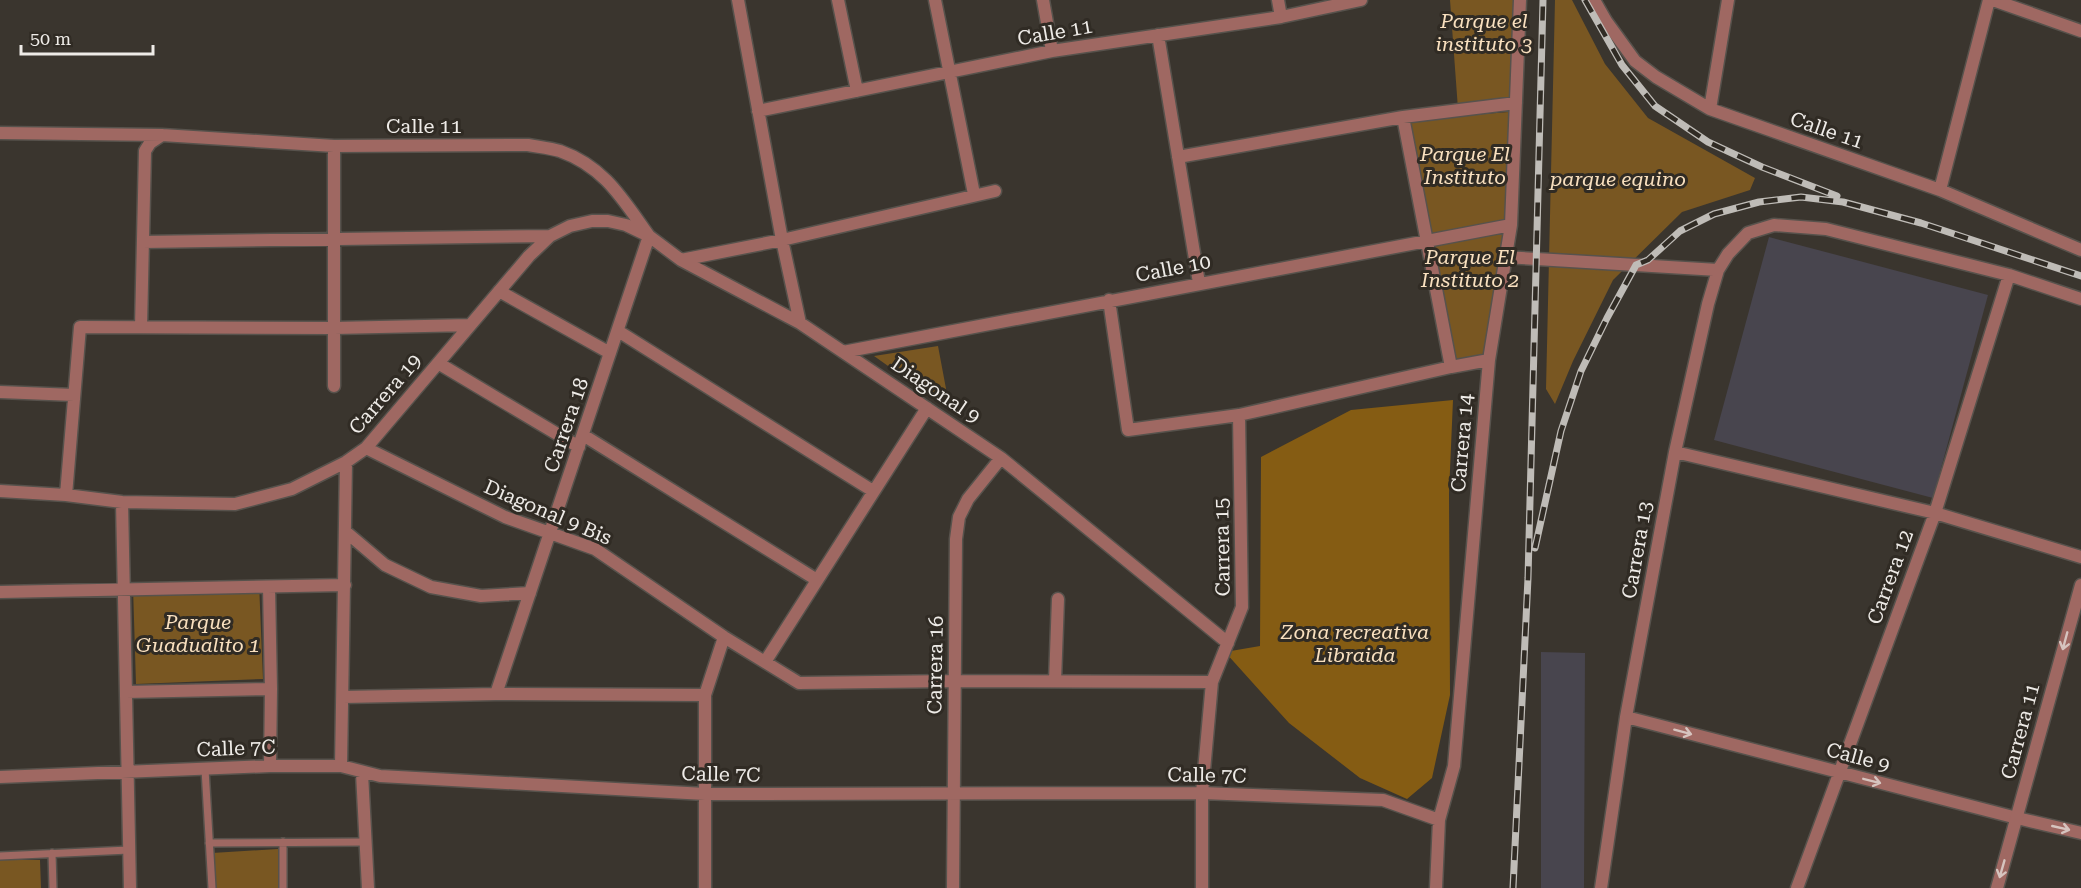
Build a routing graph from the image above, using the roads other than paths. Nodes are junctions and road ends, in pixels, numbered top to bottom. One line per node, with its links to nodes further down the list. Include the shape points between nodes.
1 (738, 0): 19 (street)
2 (838, 0): 16 (street)
3 (935, 0): 15 (street)
4 (1043, 0): 14 (street)
5 (1278, 0): 11 (street)
6 (1361, 0): 11 (street, Calle 11)
7 (1520, 0): 17 (street, Carrera 14)
8 (1594, 0): 18 (street, Calle 11, via 1635,61)
9 (1728, 0): 18 (street)
10 (1991, 0): 12 (street); 25 (street)
11 (1281, 17): 13 (street, Calle 11)
12 (2081, 31)
13 (1158, 35): 14 (street, Calle 11); 24 (street)
14 (1052, 51): 15 (street, Calle 11)
15 (950, 72): 16 (street, Calle 11); 27 (street)
16 (857, 91): 19 (street, Calle 11)
17 (1516, 103): 20 (street); 29 (street, Carrera 14)
18 (1710, 109): 25 (street, Calle 11)
19 (758, 111): 33 (street)
20 (1403, 117): 24 (street); 34 (street)
21 (0, 133): 22 (street, Calle 11)
22 (162, 135): 23 (street, Calle 11); 35 (street, via 150,143 146,152)
23 (334, 146): 31 (street, Calle 11, via 528,145 559,151 599,172); 32 (street)
24 (1178, 157): 41 (street)
25 (1940, 190): 36 (street, Calle 11)
26 (995, 191): 27 (street)
27 (974, 194): 33 (street)
28 (592, 221): 30 (street, Carrera 19); 31 (street, Diagonal 9, via 626,225)
29 (1511, 225): 34 (street, Calle 10); 37 (street, Carrera 14)
30 (550, 236): 32 (street); 42 (street, Carrera 19)
31 (649, 236): 38 (street, Diagonal 9); 49 (street, Carrera 18)
32 (334, 238): 35 (street); 48 (street)
33 (782, 240): 38 (street); 45 (street)
34 (1428, 240): 41 (street, Calle 10); 54 (street)
35 (142, 242): 47 (street)
36 (2081, 250)
37 (1504, 257): 39 (street); 52 (street, Carrera 14)
38 (681, 260): 45 (street, Diagonal 9)
39 (1718, 270): 40 (street, Carrera 13, via 1748,232 1774,225 1826,229); 62 (street, Carrera 13)
40 (2009, 275): 43 (street); 69 (street, Carrera 12)
41 (1199, 284): 44 (street, Calle 10)
42 (499, 291): 46 (street, Carrera 19); 51 (street)
43 (2081, 299)
44 (1109, 300): 50 (street, Calle 10); 59 (street, via 1128,430)
45 (800, 323): 50 (street, Diagonal 9)
46 (470, 325): 48 (street); 53 (street, Carrera 19)
47 (141, 327): 48 (street); 57 (street, via 80,327)
48 (334, 328): 55 (street)
49 (618, 331): 51 (street, Carrera 18); 66 (street)
50 (843, 352): 58 (street, Diagonal 9)
51 (610, 353): 60 (street, Carrera 18)
52 (1489, 360): 54 (street); 104 (street, Carrera 14, via 1454,766)
53 (438, 363): 60 (street); 61 (street, Carrera 19)
54 (1451, 367): 59 (street)
55 (334, 386)
56 (0, 392): 57 (street)
57 (74, 395): 67 (street)
58 (927, 408): 63 (street, Diagonal 9); 66 (street)
59 (1239, 415): 82 (street, Carrera 15, via 1242,607)
60 (581, 441): 71 (street, Carrera 18); 73 (street)
61 (366, 448): 64 (street, Carrera 19); 71 (street, Diagonal 9 Bis, via 505,517)
62 (1675, 452): 69 (street); 92 (street, Carrera 13)
63 (1001, 458): 82 (street, Diagonal 9); 84 (street, Carrera 16, via 968,499 959,517)
64 (346, 462): 68 (street, via 292,489 235,504); 70 (street, Carrera 19)
65 (0, 491): 67 (street)
66 (873, 491): 73 (street)
67 (66, 495): 68 (street)
68 (122, 502): 77 (street)
69 (1935, 513): 72 (street); 98 (street, Carrera 12)
70 (346, 532): 74 (street, Carrera 19); 79 (street, via 385,565 431,587 481,596)
71 (550, 533): 79 (street, Carrera 18); 81 (street, Diagonal 9 Bis, via 594,549)
72 (2081, 556)
73 (817, 580): 83 (street)
74 (345, 585): 76 (street); 91 (street, Carrera 19)
75 (2081, 585): 103 (street, Carrera 11, one-way to 103)
76 (269, 586): 77 (street); 87 (street)
77 (124, 590): 78 (street); 88 (street)
78 (0, 592)
79 (530, 593): 89 (street, Carrera 18)
80 (1058, 599): 85 (street)
81 (724, 637): 83 (street, Diagonal 9 Bis); 90 (street)
82 (1228, 643): 86 (street, Carrera 15)
83 (765, 662): 84 (street, Diagonal 9 Bis, via 800,683)
84 (954, 681): 85 (street); 100 (street, Carrera 16)
85 (1055, 681): 86 (street)
86 (1212, 682): 101 (street, Carrera 15)
87 (271, 688): 88 (street); 93 (street)
88 (126, 693): 96 (street)
89 (496, 694): 90 (street); 91 (street)
90 (705, 695): 102 (street)
91 (343, 697): 94 (street, Carrera 19)
92 (1626, 717): 98 (street, Calle 9, one-way to 98); 121 (street, Carrera 13)
93 (270, 766): 94 (street, Calle 7C); 95 (street, Calle 7C)
94 (341, 766): 97 (street, Calle 7C)
95 (205, 769): 96 (street, Calle 7C); 107 (lane)
96 (128, 771): 99 (street, Calle 7C); 109 (street)
97 (362, 772): 102 (street, Calle 7C); 106 (street)
98 (1839, 772): 103 (street, Calle 9, one-way to 103); 122 (street, Carrera 12)
99 (0, 777)
100 (953, 792): 101 (street, Calle 7C); 102 (street, Calle 7C); 118 (street, Carrera 16)
101 (1202, 793): 104 (street, Calle 7C, via 1383,800); 119 (street, Carrera 15)
102 (705, 794): 117 (street)
103 (2017, 818): 105 (street, Calle 9, one-way to 105); 123 (street, Carrera 11, one-way to 123)
104 (1439, 820): 120 (street, Carrera 14)
105 (2081, 833)
106 (366, 842): 108 (lane); 116 (street)
107 (209, 843): 108 (lane); 114 (lane)
108 (283, 843): 115 (lane)
109 (129, 850): 110 (lane); 113 (street)
110 (52, 853): 111 (lane); 112 (lane)
111 (0, 856)
112 (53, 888)
113 (130, 888)
114 (212, 888)
115 (283, 888)
116 (368, 888)
117 (705, 888)
118 (953, 888)
119 (1202, 888)
120 (1436, 888)
121 (1601, 888)
122 (1797, 888)
123 (1997, 888)

